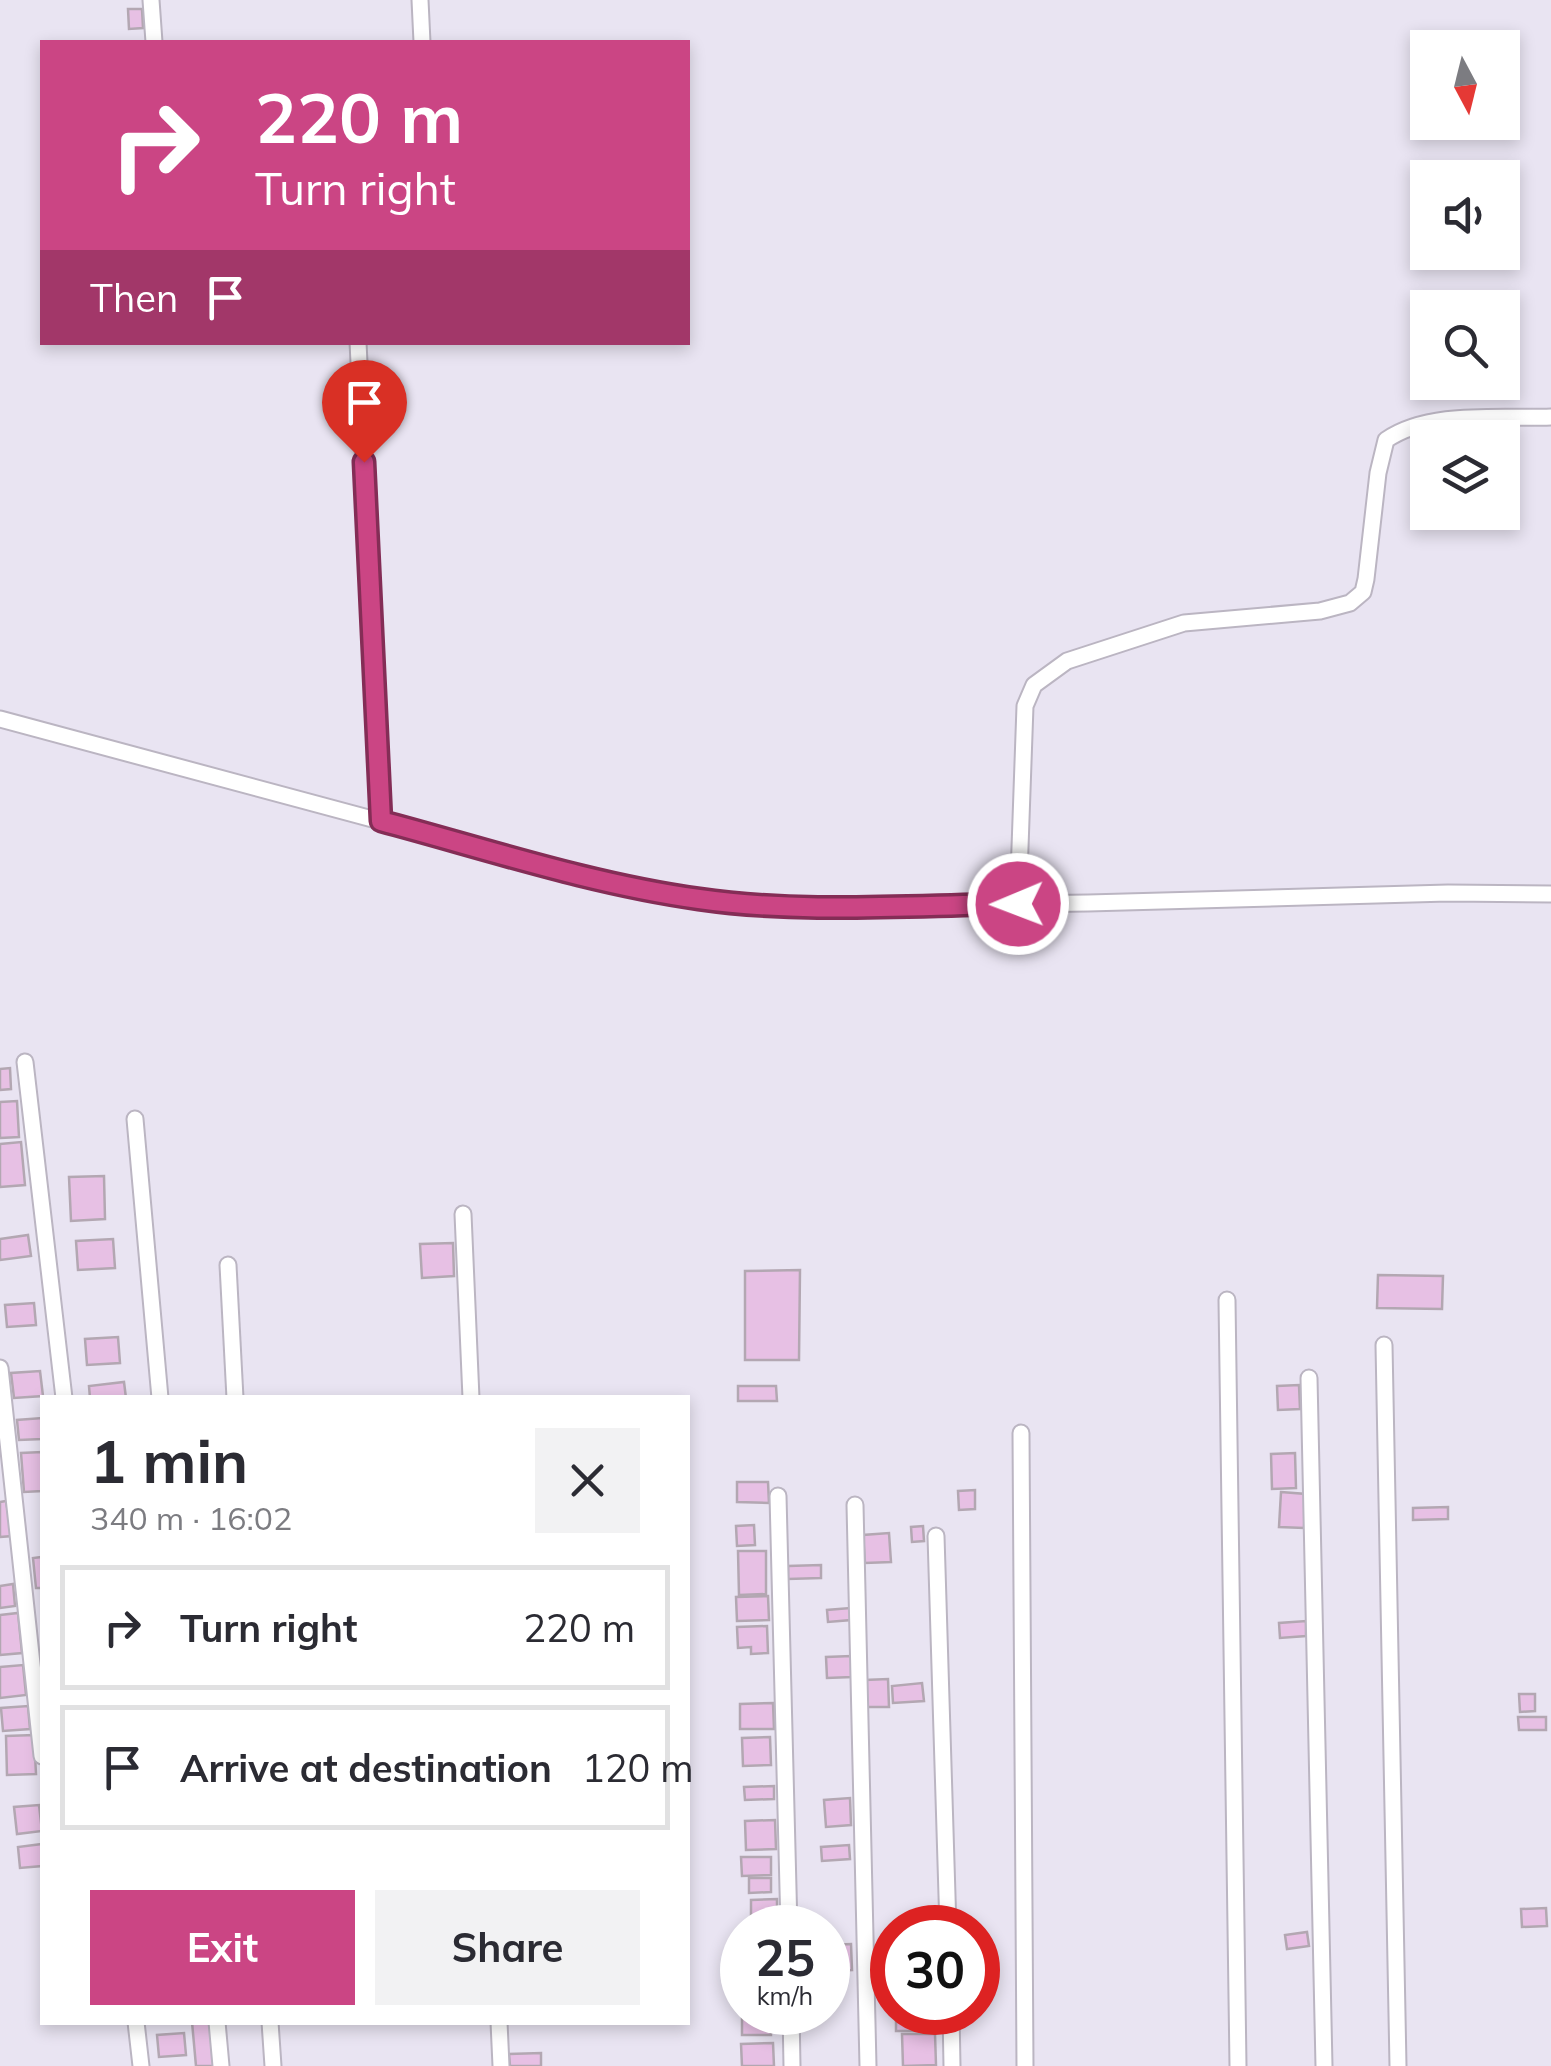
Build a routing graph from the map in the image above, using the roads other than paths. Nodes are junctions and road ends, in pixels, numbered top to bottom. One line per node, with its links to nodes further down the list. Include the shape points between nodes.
1 (151, 0): 3 (street)
2 (420, 0): 4 (street)
3 (154, 40)
4 (422, 40)
5 (358, 345): 8 (street)
6 (1551, 417): 10 (street, via 1423,421 1386,440 1366,579 1350,603 1184,623 1067,661 1034,685 1025,706)
7 (0, 719): 8 (street)
8 (381, 821): 10 (street, via 628,888 701,900 779,906)
9 (1551, 894): 10 (street)
10 (1018, 904)
11 (25, 1062): 19 (street)
12 (135, 1118): 20 (street)
13 (463, 1214): 22 (street)
14 (228, 1266): 21 (street)
15 (1227, 1300): 44 (street)
16 (1384, 1345): 46 (street)
17 (0, 1368): 27 (street)
18 (1309, 1378): 45 (street)
19 (64, 1395)
20 (160, 1395)
21 (235, 1395)
22 (472, 1395)
23 (1021, 1433): 43 (street)
24 (778, 1496): 28 (street)
25 (855, 1505): 41 (street)
26 (936, 1536): 29 (street)
27 (40, 1738)
28 (788, 1905)
29 (947, 1905)
30 (136, 2025): 36 (street)
31 (217, 2025): 37 (street)
32 (270, 2025): 38 (street)
33 (499, 2025): 39 (street)
34 (791, 2035): 40 (street)
35 (951, 2035): 42 (street)
36 (141, 2066)
37 (221, 2066)
38 (273, 2066)
39 (501, 2066)
40 (792, 2066)
41 (868, 2066)
42 (952, 2066)
43 (1025, 2066)
44 (1238, 2066)
45 (1324, 2066)
46 (1398, 2066)

